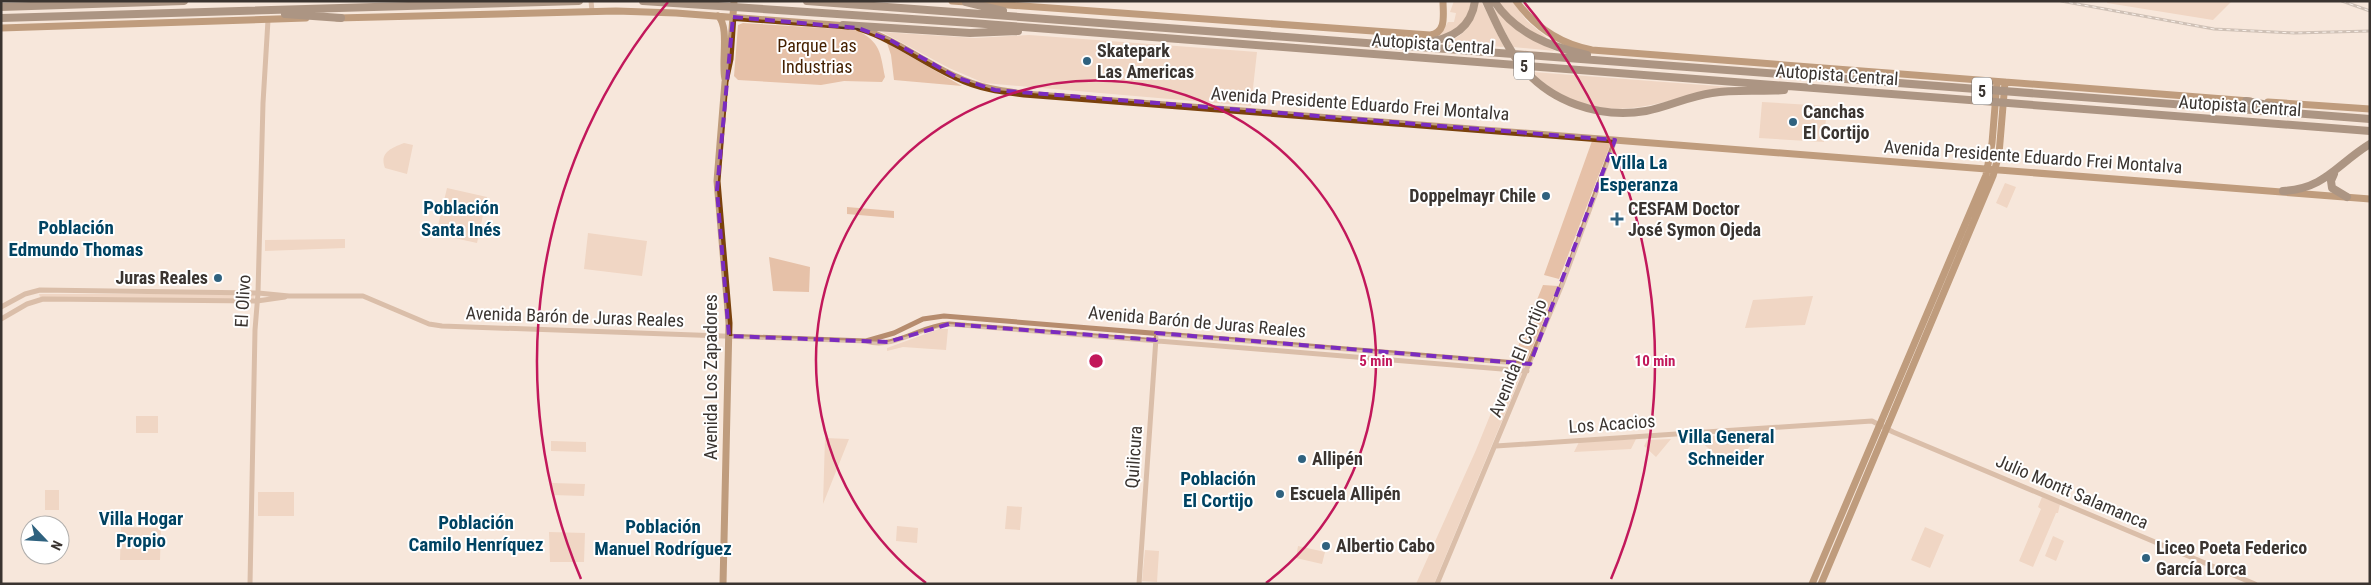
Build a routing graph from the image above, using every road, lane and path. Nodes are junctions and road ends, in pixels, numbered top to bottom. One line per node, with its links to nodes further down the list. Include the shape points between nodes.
1 (184, 1): 14 (highway)
2 (579, 1): 15 (highway)
3 (643, 1): 24 (highway, Autopista Central / 5)
4 (734, 1): 16 (main road, Avenida Los Zapadores)
5 (806, 1): 18 (highway, Autopista Central / 5)
6 (952, 1): 12 (main road)
7 (1444, 1): 12 (main road, via 1442,29 1438,34 1430,35)
8 (1475, 1): 25 (highway, via 1468,22 1453,36 1436,41)
9 (1486, 1): 29 (highway, via 1507,44 1532,77 1547,90 1588,108 1614,113 1646,111 1710,93)
10 (1494, 1): 26 (highway, via 1515,24 1543,42)
11 (1516, 1): 28 (main road, via 1544,30 1565,42 1592,50)
12 (966, 2): 18 (highway)
13 (592, 6): 17 (main road, Avenida Presidente Eduardo Frei Montalva); 20 (main road, Avenida Presidente Eduardo Frei Montalva)
14 (1, 7)
15 (244, 11): 19 (highway); 20 (highway)
16 (733, 15): 17 (main road, Avenida Presidente Eduardo Frei Montalva); 22 (main road, Avenida Presidente Eduardo Frei Montalva); 27 (main road, Avenida Los Zapadores)
17 (718, 16): 27 (main road, Avenida Los Zapadores, via 724,26 722,66)
18 (1032, 17): 25 (highway, Autopista Central / 5)
19 (1, 18)
20 (341, 18): 21 (main road, Avenida Presidente Eduardo Frei Montalva)
21 (268, 20): 23 (main road, Avenida Presidente Eduardo Frei Montalva); 43 (street, El Olivo)
22 (843, 25): 24 (highway, via 970,33); 35 (main road, Avenida Presidente Eduardo Frei Montalva, via 876,34 954,76 995,90)
23 (1, 28)
24 (1048, 30): 29 (highway, Autopista Central / 5)
25 (1397, 44): 26 (highway, Autopista Central / 5)
26 (1616, 61): 32 (highway, Autopista Central / 5)
27 (725, 82): 50 (main road, Avenida Los Zapadores, via 717,190)
28 (2001, 84): 30 (main road); 37 (main road, via 1995,112); 37 (main road, via 2002,116)
29 (1804, 88): 34 (highway, Autopista Central / 5)
30 (2246, 101): 31 (main road); 32 (highway)
31 (2370, 109)
32 (2327, 116): 33 (highway, Autopista Central / 5)
33 (2370, 119)
34 (2370, 130)
35 (1615, 140): 37 (main road, Avenida Presidente Eduardo Frei Montalva); 53 (street, Avenida El Cortijo, via 1564,282)
36 (2370, 144): 38 (highway)
37 (1992, 169): 39 (main road, Avenida Presidente Eduardo Frei Montalva); 55 (main road)
38 (2335, 172): 39 (highway, via 2312,186); 40 (highway, via 2332,188)
39 (2283, 191): 40 (main road, Avenida Presidente Eduardo Frei Montalva)
40 (2347, 197): 41 (main road, Avenida Presidente Eduardo Frei Montalva)
41 (2370, 199)
42 (35, 290): 43 (street, Avenida Barón de Juras Reales); 45 (street); 47 (street, Avenida Barón de Juras Reales)
43 (258, 293): 44 (street, Avenida Barón de Juras Reales); 46 (street, El Olivo)
44 (289, 296): 46 (street, Avenida Barón de Juras Reales); 50 (street, Avenida Barón de Juras Reales, via 367,296 436,325)
45 (40, 300): 46 (street, Avenida Barón de Juras Reales); 48 (street, Avenida Barón de Juras Reales)
46 (257, 301): 57 (street, El Olivo)
47 (1, 307)
48 (1, 319)
49 (1156, 333): 51 (street, Quilicura); 52 (street, Avenida Barón de Juras Reales, via 937,316); 53 (street, Avenida Barón de Juras Reales)
50 (729, 336): 52 (street, Avenida Barón de Juras Reales); 58 (main road, Avenida Los Zapadores)
51 (1156, 340): 52 (street, Avenida Barón de Juras Reales, via 949,324 932,326 888,342); 54 (street, Avenida Barón de Juras Reales); 59 (street, Quilicura)
52 (866, 341)
53 (1530, 364): 54 (street, Avenida El Cortijo)
54 (1527, 371): 56 (street, Avenida El Cortijo)
55 (1883, 426): 56 (street, Los Acacios, via 1870,420); 61 (main road); 62 (main road); 63 (street, Julio Montt Salamanca)
56 (1496, 446): 60 (street, Avenida El Cortijo)
57 (250, 584)
58 (723, 584)
59 (1139, 584)
60 (1438, 584)
61 (1812, 584)
62 (1821, 584)
63 (2255, 584)

